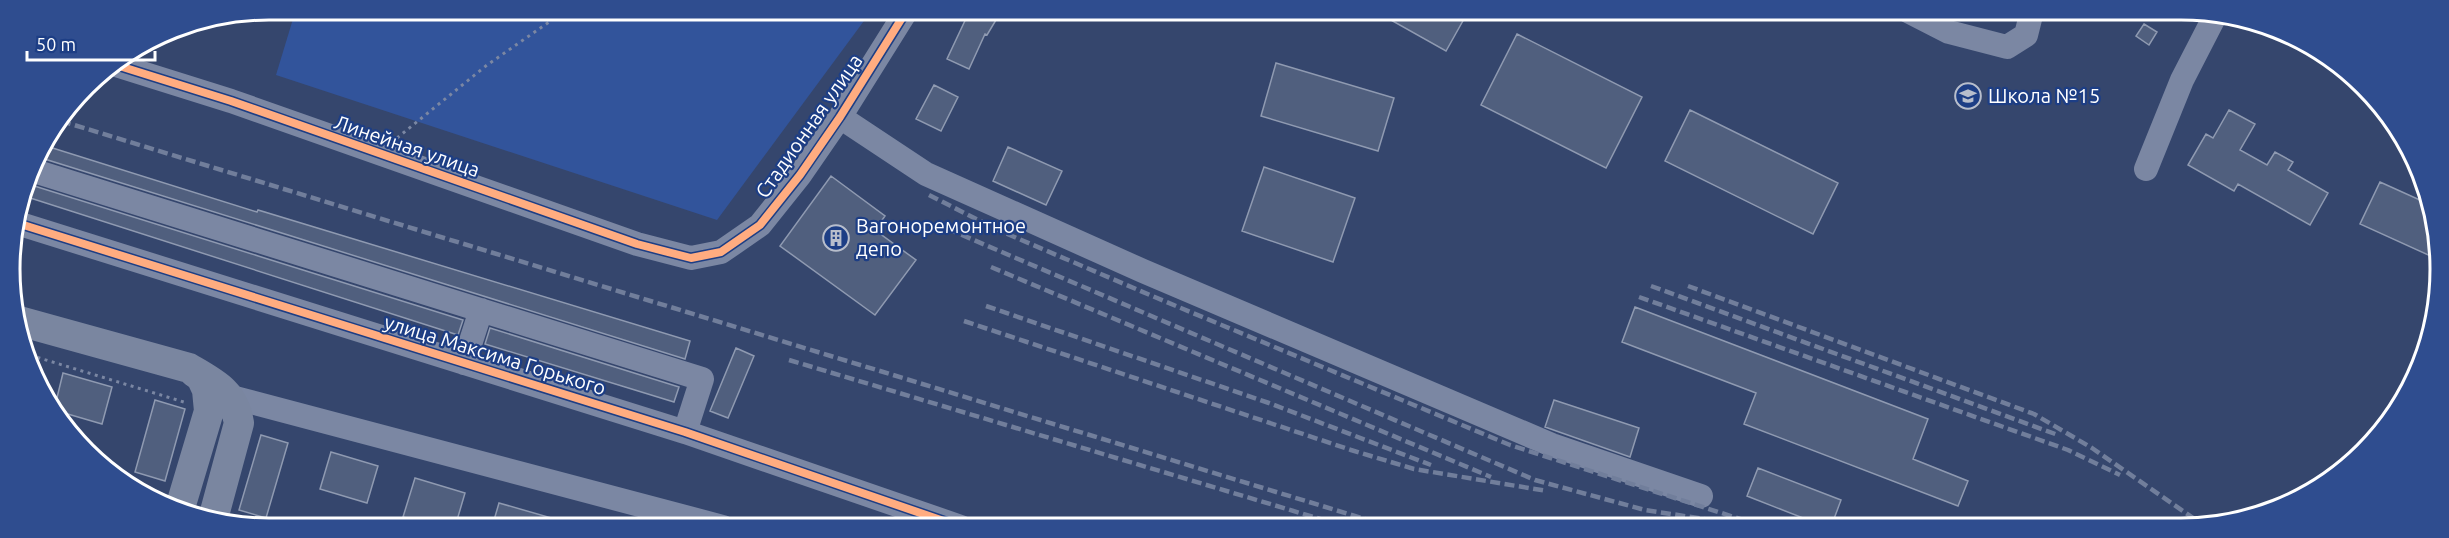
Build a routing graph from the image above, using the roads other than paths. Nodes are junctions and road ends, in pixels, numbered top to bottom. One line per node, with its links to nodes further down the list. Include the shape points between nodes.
1 (901, 20): 6 (street, Стадионная улица)
2 (1926, 20): 3 (street, via 1949,32 2007,47 2026,35)
3 (2030, 20)
4 (2212, 22): 7 (street, via 2182,80)
5 (123, 67): 10 (street, Линейная улица, via 231,101 637,244)
6 (840, 117): 10 (street, Стадионная улица, via 760,225 721,252); 17 (street, via 926,174 1143,271 1552,445)
7 (2146, 169)
8 (39, 172): 11 (street)
9 (23, 226): 13 (street, улица Максима Горького)
10 (691, 258)
11 (481, 310): 13 (street); 16 (street, via 702,379)
12 (25, 323): 14 (main road)
13 (464, 363): 16 (street, улица Максима Горького)
14 (189, 368): 15 (main road); 18 (main road, via 201,377 209,411)
15 (228, 396): 19 (main road, via 236,407 239,423); 20 (street)
16 (685, 432): 21 (street, улица Максима Горького)
17 (1701, 496)
18 (182, 503)
19 (215, 513)
20 (689, 518)
21 (935, 518)

